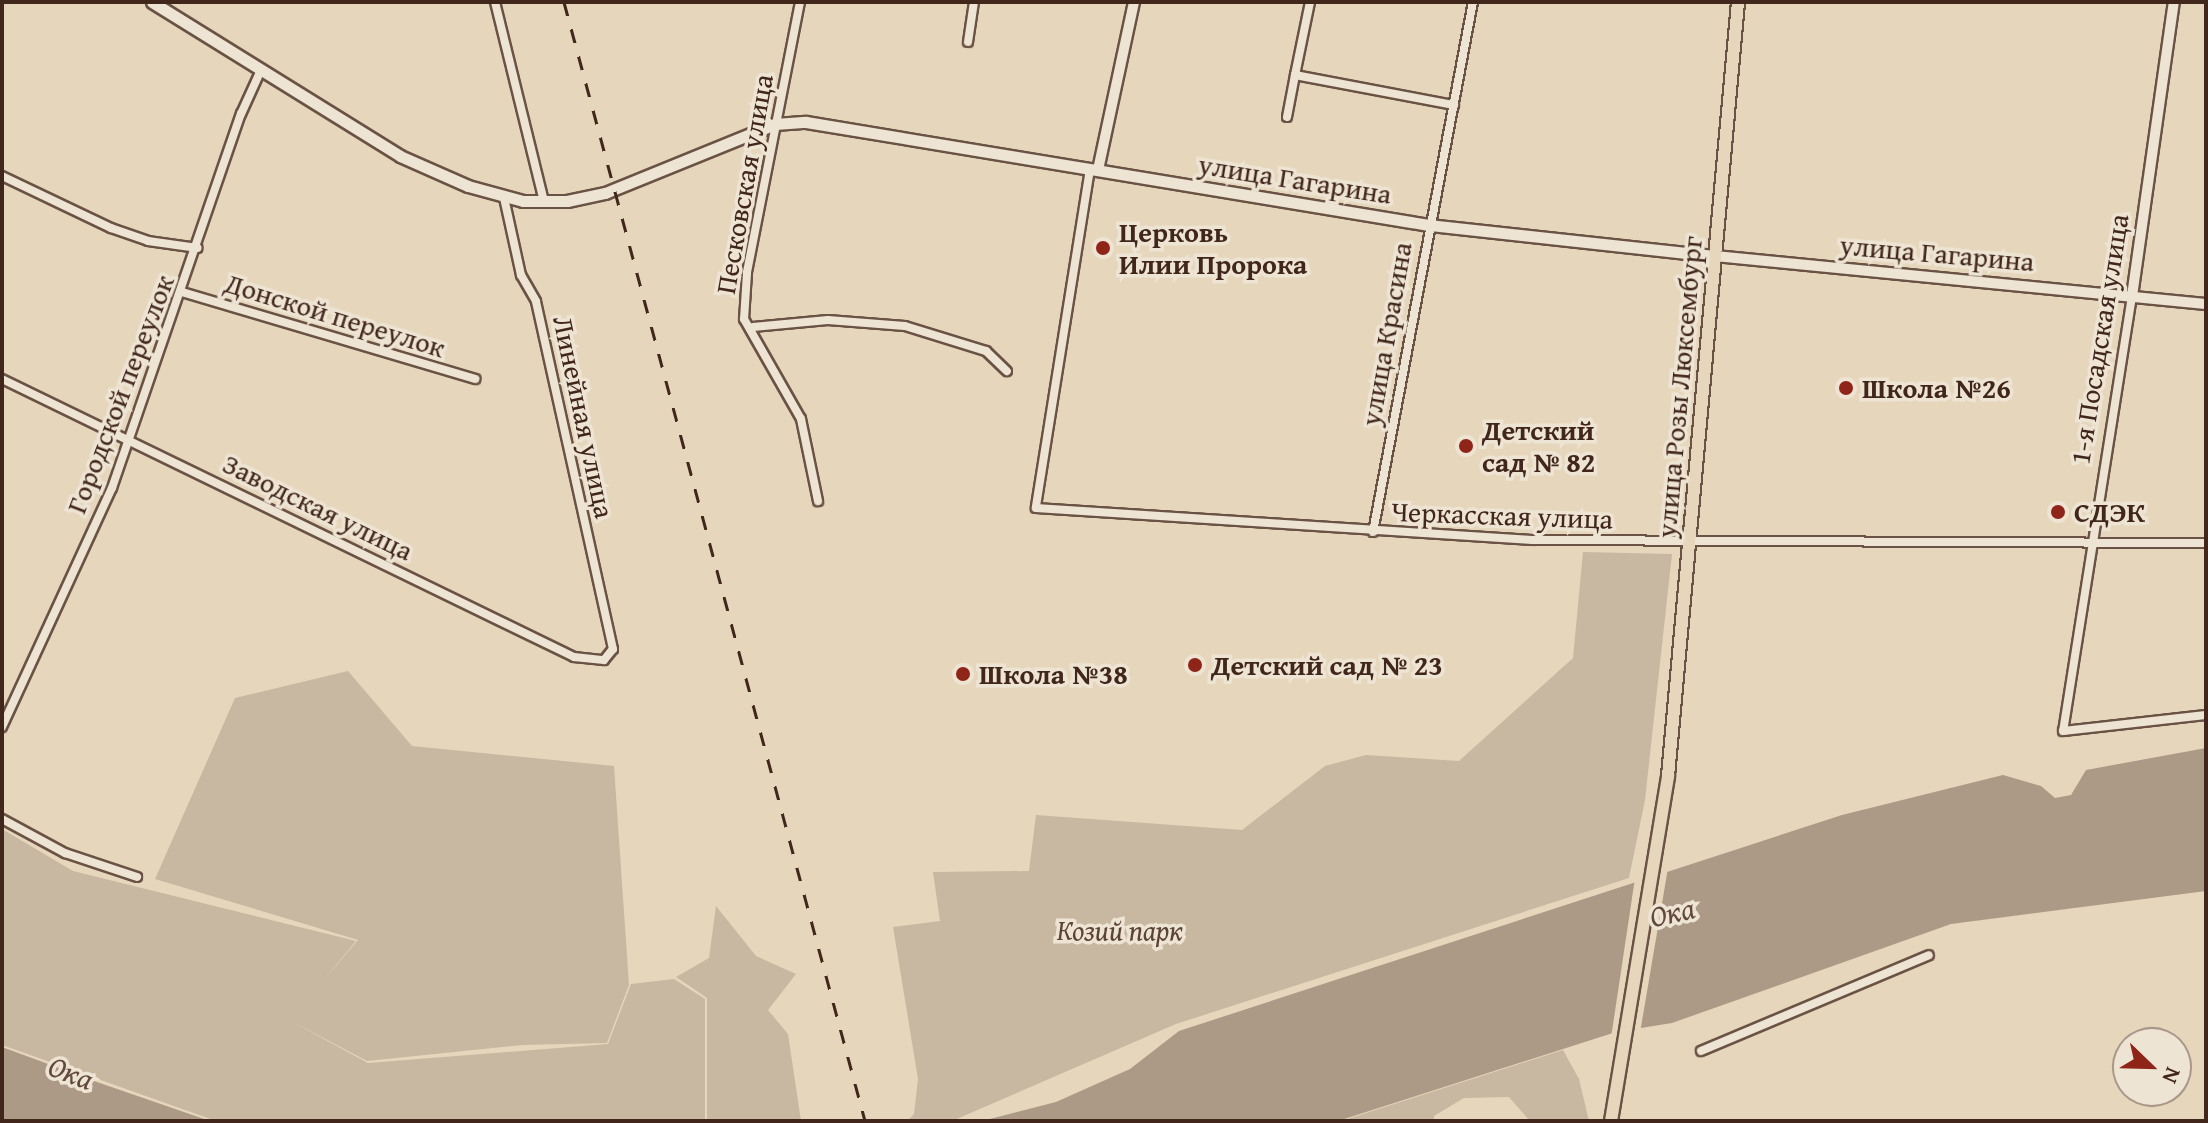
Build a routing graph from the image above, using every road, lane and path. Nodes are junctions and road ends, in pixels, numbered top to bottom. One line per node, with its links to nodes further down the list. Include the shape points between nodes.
1 (152, 2): 11 (main road, улица Гагарина)
2 (495, 2): 19 (street)
3 (800, 2): 15 (street, Песковская улица)
4 (974, 2): 10 (street)
5 (1134, 2): 16 (street)
6 (1310, 2): 12 (street)
7 (1473, 2): 13 (street, улица Красина)
8 (1738, 2): 22 (main road, улица Розы Люксембург)
9 (2174, 2): 24 (street, 1-я Посадская улица)
10 (968, 42)
11 (261, 70): 18 (main road, улица Гагарина, via 400,156); 21 (street, Городской переулок, via 241,114)
12 (1295, 75): 13 (street); 14 (street)
13 (1454, 105): 20 (street, улица Красина)
14 (1287, 117)
15 (775, 124): 16 (main road, улица Гагарина, via 806,122); 19 (main road, улица Гагарина, via 605,193); 26 (street, Песковская улица, via 744,299 744,319)
16 (1094, 169): 20 (main road, улица Гагарина); 32 (street, Черкасская улица, via 1036,508)
17 (2, 176): 21 (street, Донской переулок, via 111,228 148,241)
18 (504, 198): 19 (main road, улица Гагарина); 36 (street, Линейная улица, via 521,275 536,301)
19 (544, 202)
20 (1429, 225): 22 (main road, улица Гагарина); 32 (street, улица Красина)
21 (198, 248): 23 (street, Городской переулок)
22 (1715, 256): 24 (street, улица Гагарина); 33 (main road, улица Розы Люксембург)
23 (182, 292): 29 (street, Донской переулок); 30 (street, Городской переулок)
24 (2132, 296): 25 (street, улица Гагарина); 35 (street, 1-я Посадская улица)
25 (2206, 304)
26 (753, 327): 27 (street, via 828,320 905,326 986,351); 31 (street, Песковская улица, via 801,419)
27 (1007, 371)
28 (2, 379): 30 (street, Заводская улица)
29 (475, 379)
30 (130, 439): 36 (street, Заводская улица, via 574,657 604,660); 38 (street, Городской переулок)
31 (818, 501)
32 (1373, 532): 33 (street, Черкасская улица)
33 (1690, 543): 35 (street, Черкасская улица); 43 (main road, улица Розы Люксембург, via 1668,776)
34 (2206, 543): 35 (street, Черкасская улица)
35 (2092, 544): 37 (street, 1-я Посадская улица, via 2063,731)
36 (613, 649)
37 (2206, 715)
38 (2, 727)
39 (2, 819): 40 (street, via 65,853)
40 (137, 877)
41 (1929, 955): 42 (street)
42 (1701, 1051)
43 (1611, 1121)

